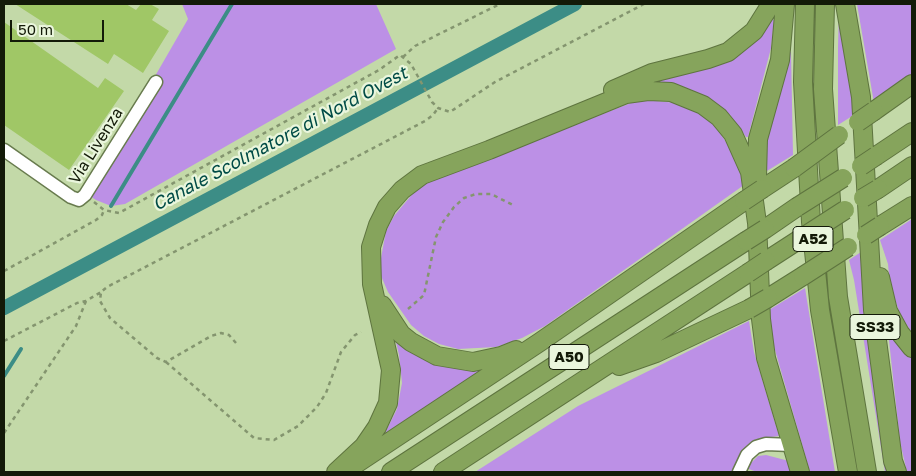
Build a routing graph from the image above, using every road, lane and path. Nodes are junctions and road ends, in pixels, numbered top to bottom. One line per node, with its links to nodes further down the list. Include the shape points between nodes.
1 (500, 4): 8 (path, via 416,46)
2 (644, 4): 12 (path, via 495,82 450,112)
3 (772, 4): 13 (highway, via 754,31 728,52 639,78)
4 (785, 4): 23 (highway, via 780,60 758,139)
5 (804, 4): 44 (highway, A52, via 804,100 811,222 820,310)
6 (825, 4): 45 (highway, A52, via 823,89 838,287)
7 (845, 4): 18 (highway, SS33, via 860,89)
8 (403, 57): 12 (path, via 411,64); 22 (path, via 393,58 379,70 119,213)
9 (156, 82): 19 (lane, Via Livenza)
10 (912, 84): 14 (highway)
11 (912, 98): 14 (highway)
12 (438, 108): 26 (path, via 425,121)
13 (567, 116): 23 (highway, via 642,91 672,92 698,102 727,125 741,146); 25 (highway, via 499,147 430,170 408,185 387,207 378,225 372,247)
14 (866, 120): 29 (highway, bridge)
15 (912, 132): 18 (highway, A50, bridge, via 876,156)
16 (4, 150): 19 (lane, Via Livenza, via 71,197 79,200)
17 (912, 166): 18 (highway, A50)
18 (867, 183): 23 (highway, A50, bridge, via 842,178); 33 (highway, via 884,296 894,324); 35 (highway, A50, bridge, via 845,210); 46 (highway, SS33, via 873,310)
19 (85, 195): 22 (path)
20 (513, 206): 28 (path, via 490,194 476,194 464,198 454,207 436,237 424,294)
21 (912, 206): 35 (highway, bridge, via 749,309 656,353)
22 (104, 210): 24 (path, via 96,220)
23 (761, 226): 37 (highway, via 764,342); 40 (highway, A50, bridge, via 746,241)
24 (4, 270)
25 (372, 284): 29 (highway, via 391,322 401,334 423,350 457,361 473,362 502,356); 38 (highway, via 391,370 388,403 364,446)
26 (101, 292): 27 (path); 34 (path, via 100,301 110,318)
27 (86, 301): 31 (path); 36 (path, via 76,326)
28 (408, 309)
29 (578, 314): 39 (highway)
30 (361, 332): 34 (path, via 341,352 326,393 317,407 298,426 274,440 254,438)
31 (4, 341)
32 (236, 343): 34 (path, via 229,335 221,333)
33 (912, 348)
34 (166, 362)
35 (595, 374): 41 (highway, A50)
36 (4, 433)
37 (791, 445): 42 (lane, via 766,444 756,448 747,455); 43 (highway)
38 (336, 472)
39 (343, 472)
40 (391, 472)
41 (443, 472)
42 (739, 472)
43 (800, 472)
44 (848, 472)
45 (867, 472)
46 (897, 472)

